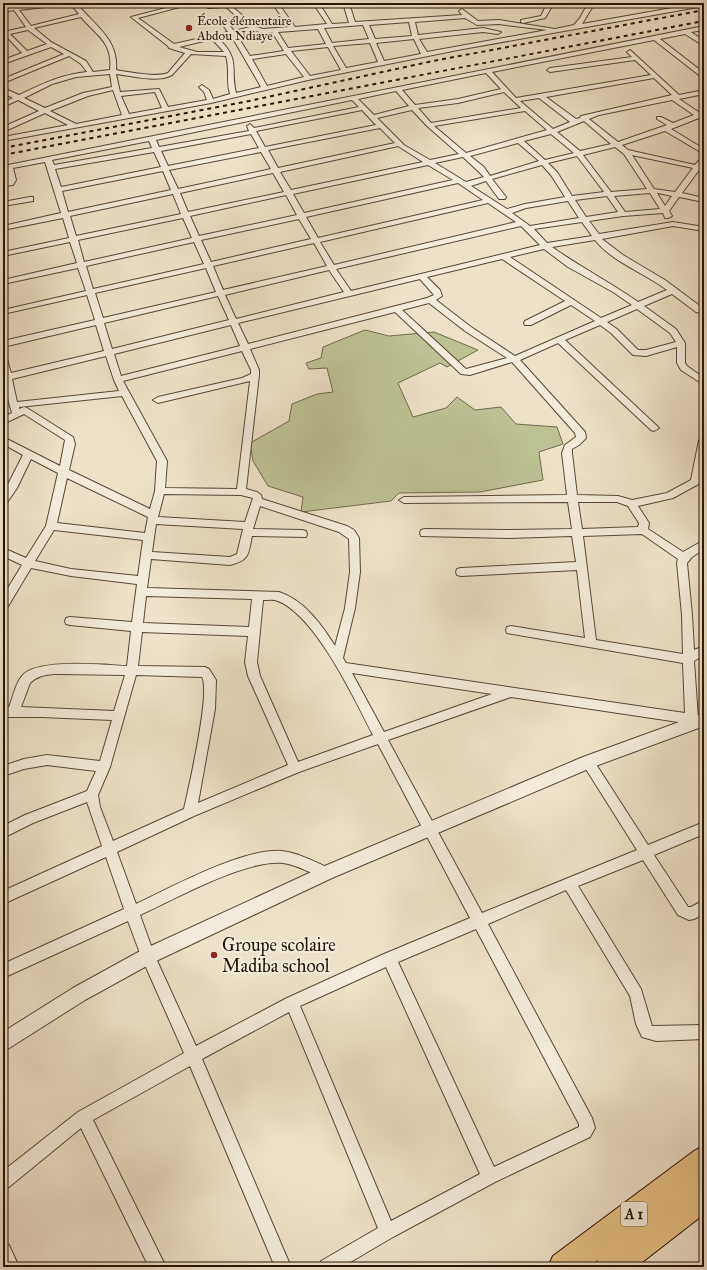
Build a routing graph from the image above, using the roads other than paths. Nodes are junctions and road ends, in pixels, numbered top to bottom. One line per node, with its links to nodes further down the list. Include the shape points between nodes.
1 (61, 3): 22 (street)
2 (73, 3): 29 (street)
3 (166, 3): 23 (street)
4 (192, 3): 23 (street)
5 (199, 3): 18 (street, via 212,8)
6 (238, 3): 18 (street)
7 (275, 3): 45 (street, via 282,16)
8 (316, 3): 39 (street)
9 (346, 3): 38 (street)
10 (410, 3): 24 (street)
11 (418, 3): 28 (street)
12 (424, 3): 13 (street)
13 (459, 3): 14 (street); 30 (street)
14 (546, 3)
15 (551, 3): 37 (street, via 543,17)
16 (562, 3): 19 (street)
17 (665, 3): 20 (street); 27 (street)
18 (225, 4): 34 (street)
19 (595, 4): 20 (street); 42 (street)
20 (631, 4): 32 (street)
21 (704, 4): 27 (street)
22 (25, 5): 25 (street)
23 (175, 7): 61 (street, via 134,17)
24 (379, 7): 35 (street)
25 (15, 8): 26 (street); 41 (street)
26 (3, 10)
27 (668, 10): 32 (street)
28 (421, 14): 31 (street); 33 (street)
29 (82, 15): 41 (street); 75 (street, via 110,44 114,62)
30 (466, 16): 31 (street); 37 (street, via 477,23)
31 (445, 17): 52 (street)
32 (630, 17): 42 (street)
33 (411, 19): 35 (street); 54 (street)
34 (246, 20): 43 (street); 48 (street, via 226,24)
35 (386, 21): 36 (street)
36 (365, 23): 38 (street); 56 (street)
37 (511, 23): 47 (street)
38 (352, 24): 39 (street)
39 (330, 25): 40 (street)
40 (320, 26): 45 (street); 60 (street)
41 (29, 27): 51 (street); 58 (street)
42 (576, 27): 47 (street)
43 (255, 28): 46 (street, via 262,31); 48 (street)
44 (704, 28): 50 (street)
45 (294, 29): 46 (street)
46 (274, 30): 63 (street)
47 (557, 30): 62 (street)
48 (233, 32): 53 (street); 69 (street)
49 (498, 32): 52 (street, via 483,30)
50 (687, 32): 55 (street); 57 (street)
51 (4, 33): 65 (street)
52 (452, 34): 54 (street); 62 (street)
53 (213, 37): 61 (street); 67 (street)
54 (416, 38): 56 (street); 68 (street)
55 (655, 38): 59 (street); 79 (street)
56 (374, 40): 60 (street); 72 (street)
57 (704, 44)
58 (51, 45): 65 (street); 66 (street)
59 (622, 45): 70 (street); 76 (street)
60 (330, 46): 63 (street); 74 (street)
61 (171, 47): 64 (street)
62 (463, 47): 68 (street)
63 (287, 51): 69 (street); 80 (street)
64 (189, 53): 67 (street, via 207,56); 75 (street, via 166,76)
65 (26, 54): 71 (street)
66 (69, 54): 77 (street, via 88,66); 81 (street)
67 (228, 54): 90 (street, via 231,64 230,83)
68 (425, 55): 72 (street)
69 (248, 58): 83 (street)
70 (636, 58): 73 (street); 78 (street)
71 (3, 62)
72 (382, 64): 74 (street)
73 (550, 70)
74 (345, 71): 80 (street)
75 (113, 72): 77 (street); 87 (street)
76 (488, 72): 84 (street); 86 (street)
77 (90, 73): 92 (street, via 54,82)
78 (655, 76): 89 (street); 91 (street)
79 (704, 77)
80 (308, 78): 83 (street)
81 (3, 81)
82 (202, 87): 95 (street)
83 (265, 88): 90 (street)
84 (397, 89): 93 (street); 97 (street)
85 (3, 90): 92 (street)
86 (505, 90): 94 (street); 97 (street, via 458,101)
87 (116, 91): 100 (street, via 157,90); 101 (street, via 81,96); 103 (street)
88 (704, 92): 91 (street)
89 (540, 95): 94 (street); 108 (street)
90 (234, 96): 95 (street)
91 (675, 97): 102 (street); 105 (street)
92 (20, 98): 96 (street); 101 (street)
93 (354, 99): 98 (street); 107 (street)
94 (515, 100): 99 (street)
95 (211, 101): 100 (street)
96 (3, 105)
97 (414, 107): 104 (street); 109 (street)
98 (364, 108): 104 (street); 114 (street)
99 (527, 109): 109 (street); 115 (street)
100 (166, 110): 103 (street)
101 (46, 111): 110 (street); 113 (street)
102 (702, 115): 112 (street)
103 (126, 116): 110 (street)
104 (372, 117): 111 (street)
105 (583, 117): 108 (street); 120 (street)
106 (659, 118): 112 (street)
107 (246, 121): 114 (street); 117 (street)
108 (575, 122): 115 (street)
109 (429, 125): 126 (street)
110 (75, 126): 116 (street)
111 (380, 126): 119 (street); 122 (street)
112 (670, 128): 120 (street); 124 (street)
113 (3, 130)
114 (252, 131): 121 (street); 122 (street)
115 (553, 131): 118 (street); 125 (street)
116 (3, 139)
117 (152, 139): 121 (street); 128 (street)
118 (519, 140): 126 (street); 129 (street)
119 (400, 144): 130 (street); 135 (street)
120 (618, 145): 123 (street); 125 (street)
121 (157, 149): 132 (street); 133 (street)
122 (263, 149): 133 (street); 135 (street)
123 (626, 152): 134 (street); 140 (street)
124 (704, 152)
125 (578, 153): 129 (street); 143 (street)
126 (465, 155): 130 (street); 136 (street)
127 (704, 158): 134 (street)
128 (48, 159): 131 (street); 132 (street)
129 (544, 162): 136 (street); 147 (street)
130 (429, 163): 137 (street); 142 (street)
131 (6, 167): 138 (street, via 12,180)
132 (51, 168): 139 (street)
133 (166, 168): 139 (street); 141 (street)
134 (700, 168): 144 (street)
135 (275, 171): 141 (street); 142 (street)
136 (488, 178): 137 (street); 145 (street)
137 (462, 183): 149 (street); 156 (street)
138 (3, 184)
139 (58, 190): 153 (street)
140 (652, 191): 143 (street); 144 (street); 151 (street)
141 (176, 192): 153 (street); 155 (street)
142 (288, 193): 155 (street); 156 (street)
143 (608, 194): 147 (street); 154 (street)
144 (675, 195): 148 (street); 151 (street)
145 (502, 197)
146 (30, 199): 150 (street)
147 (570, 199): 152 (street, via 525,206); 157 (street)
148 (704, 200)
149 (489, 201): 152 (street); 165 (street)
150 (3, 204)
151 (665, 211): 154 (street); 158 (street)
152 (506, 212): 159 (street)
153 (66, 214): 160 (street); 163 (street)
154 (623, 214): 157 (street)
155 (186, 215): 163 (street); 164 (street)
156 (301, 216): 164 (street); 165 (street)
157 (584, 220): 159 (street); 162 (street)
158 (673, 224): 161 (street); 162 (street)
159 (526, 225): 166 (street); 171 (street)
160 (3, 228)
161 (704, 228)
162 (596, 237): 166 (street); 174 (street, via 614,254)
163 (73, 239): 167 (street); 169 (street)
164 (197, 239): 169 (street); 170 (street)
165 (315, 241): 170 (street); 171 (street)
166 (546, 246): 168 (street); 180 (street, via 571,265 606,284)
167 (3, 254)
168 (503, 256): 172 (street); 179 (street)
169 (82, 265): 173 (street); 175 (street)
170 (209, 265): 175 (street); 176 (street)
171 (331, 268): 176 (street); 177 (street)
172 (422, 276): 177 (street); 178 (street, via 438,294)
173 (3, 282)
174 (674, 290): 180 (street); 183 (street)
175 (90, 292): 182 (street); 185 (street)
176 (221, 293): 185 (street); 186 (street)
177 (350, 294): 186 (street)
178 (430, 300): 181 (street); 194 (street)
179 (572, 301): 184 (street); 187 (street)
180 (638, 306): 184 (street); 189 (street, via 673,331)
181 (396, 308): 191 (street); 194 (street, via 464,372)
182 (3, 312)
183 (704, 312)
184 (600, 321): 188 (street); 189 (street, via 638,354)
185 (100, 322): 190 (street); 192 (street)
186 (234, 322): 191 (street); 192 (street)
187 (528, 323)
188 (560, 340): 194 (street); 203 (street)
189 (681, 343): 198 (street, via 681,363)
190 (3, 344)
191 (245, 347): 195 (street); 197 (street)
192 (109, 352): 196 (street); 197 (street)
193 (3, 359): 196 (street)
194 (514, 359): 211 (street, via 580,432 581,438 568,446 567,453)
195 (256, 375): 200 (street, via 245,380); 210 (street)
196 (5, 377): 201 (street)
197 (118, 380): 199 (street)
198 (704, 382)
199 (125, 393): 201 (street); 209 (street, via 162,461)
200 (158, 400)
201 (15, 410): 202 (street); 207 (street, via 24,410 70,438)
202 (3, 421)
203 (654, 428)
204 (3, 440): 206 (street)
205 (704, 440): 208 (street)
206 (28, 454): 207 (street); 214 (street)
207 (64, 472): 216 (street); 217 (street)
208 (700, 479): 215 (street, via 670,496)
209 (160, 491): 210 (street); 216 (street)
210 (241, 492): 213 (street, via 254,494 258,497)
211 (573, 498): 212 (street); 215 (street, via 618,499); 220 (street)
212 (404, 500)
213 (257, 501): 218 (street); 241 (street, via 343,529 354,538 355,572)
214 (3, 502)
215 (632, 504): 219 (street, via 644,523)
216 (153, 517): 218 (street); 223 (street)
217 (51, 526): 223 (street); 228 (street)
218 (248, 529): 222 (street); 226 (street, via 242,556 234,561)
219 (643, 530): 220 (street); 227 (street)
220 (577, 532): 221 (street); 229 (street)
221 (425, 533)
222 (302, 534)
223 (150, 537): 226 (street)
224 (704, 544): 227 (street)
225 (3, 552): 228 (street)
226 (146, 555): 231 (street)
227 (684, 558): 240 (street, via 682,564)
228 (28, 564): 231 (street); 233 (street)
229 (581, 566): 230 (street); 238 (street)
230 (461, 572)
231 (142, 586): 232 (street); 235 (street)
232 (258, 596): 237 (street); 241 (street, via 280,596 295,606 309,619)
233 (3, 604)
234 (70, 621): 235 (street)
235 (137, 627): 237 (street); 242 (street)
236 (511, 630): 238 (street)
237 (254, 632): 250 (street, via 251,662 254,676)
238 (591, 643): 240 (street)
239 (704, 650): 240 (street)
240 (688, 659): 246 (street)
241 (340, 662): 243 (street); 247 (street)
242 (132, 670): 244 (street, via 59,669 36,672 25,680); 245 (street); 253 (street, via 204,672 209,677 209,709)
243 (511, 692): 246 (street); 247 (street)
244 (8, 712): 245 (street)
245 (119, 716): 249 (street)
246 (696, 721): 248 (street)
247 (381, 737): 250 (street); 254 (street)
248 (588, 762): 254 (street); 258 (street)
249 (104, 767): 251 (street, via 47,760); 252 (street)
250 (295, 768): 253 (street)
251 (3, 771)
252 (92, 795): 256 (street); 257 (street)
253 (190, 812): 257 (street)
254 (429, 828): 259 (street); 264 (street)
255 (704, 828): 258 (street)
256 (3, 832)
257 (108, 849): 261 (street); 263 (street)
258 (644, 852): 260 (street); 262 (street, via 683,911 694,914)
259 (326, 873): 263 (street, via 291,858 274,856 230,868); 265 (street)
260 (569, 883): 264 (street); 269 (street, via 636,994 647,1032)
261 (3, 898)
262 (704, 906)
263 (132, 913): 265 (street); 267 (street)
264 (479, 922): 266 (street); 274 (street, via 587,1123 585,1132)
265 (148, 956): 270 (street, via 79,994); 271 (street)
266 (389, 959): 268 (street); 274 (street)
267 (3, 971)
268 (292, 1003): 271 (street); 277 (street)
269 (704, 1032)
270 (3, 1043)
271 (193, 1056): 272 (street); 281 (street)
272 (84, 1117): 275 (street); 280 (street)
273 (704, 1161): 283 (highway, A 1)
274 (490, 1177): 277 (street)
275 (3, 1181)
276 (704, 1195): 284 (highway, A 1)
277 (387, 1231): 282 (street)
278 (3, 1251): 279 (street)
279 (11, 1267)
280 (158, 1267)
281 (283, 1267)
282 (326, 1267)
283 (564, 1267)
284 (611, 1267)

